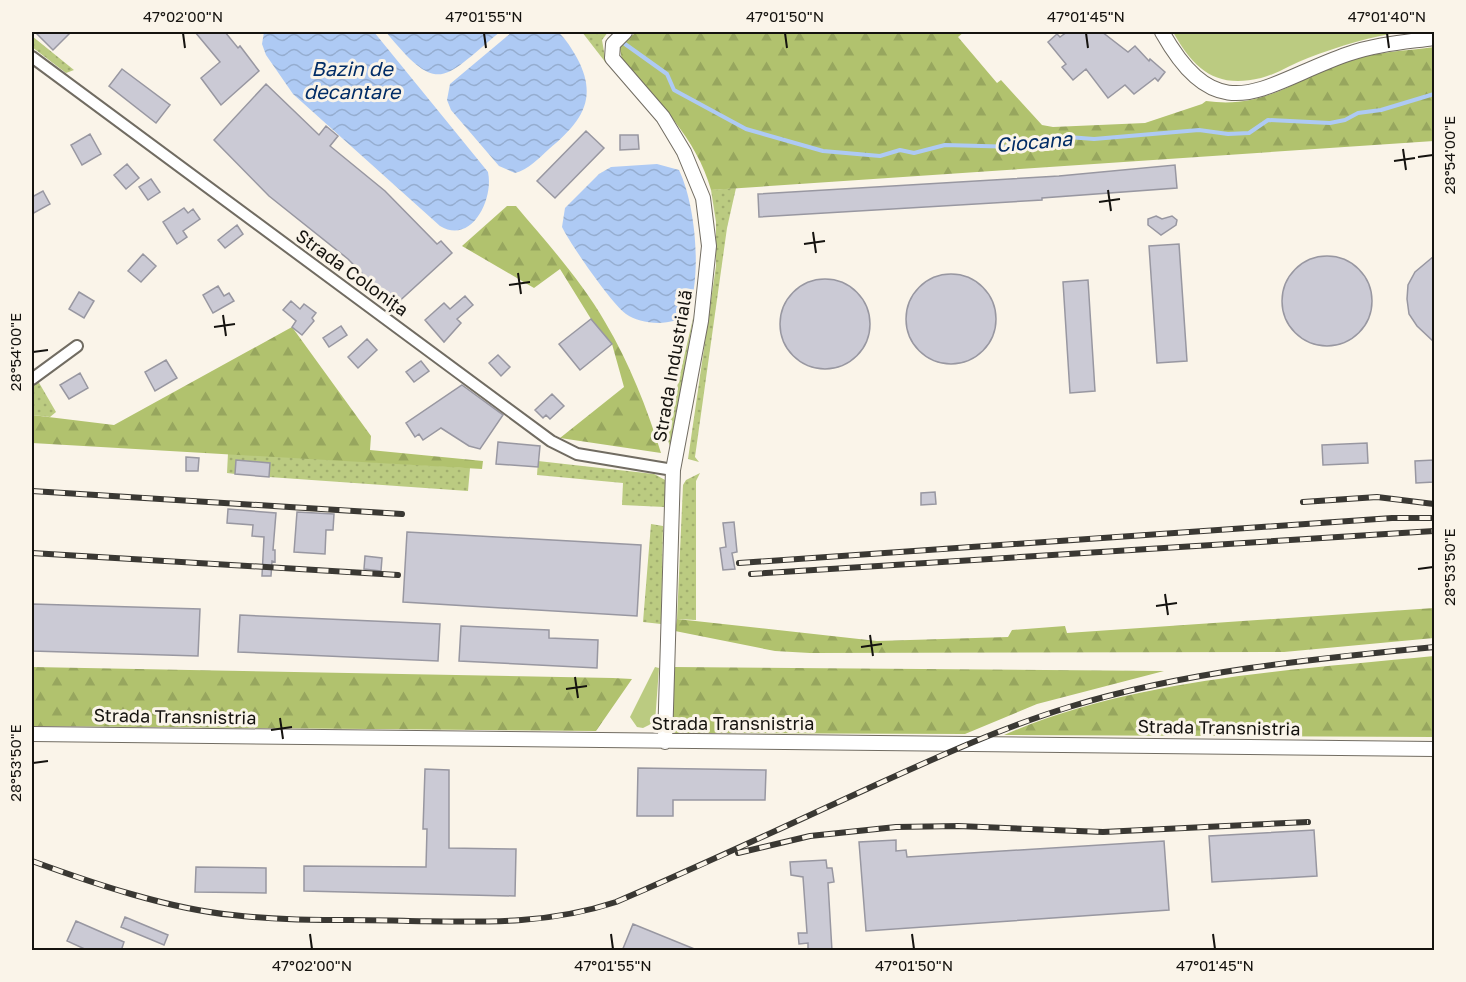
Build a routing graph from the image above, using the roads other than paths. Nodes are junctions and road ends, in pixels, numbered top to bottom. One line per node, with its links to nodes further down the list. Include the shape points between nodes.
1 (625, 32): 7 (street, Strada Industrială, via 613,44 612,58 675,135 695,174 707,225 701,321)
2 (1162, 32): 3 (street, via 1195,77 1214,90 1238,94 1282,82 1351,53)
3 (1434, 38)
4 (32, 57): 7 (street, Strada Colonița, via 551,441 577,454)
5 (77, 346): 6 (street)
6 (32, 379)
7 (672, 470): 9 (street, Strada Industrială)
8 (32, 734): 9 (street, Strada Transnistria)
9 (665, 742): 10 (street, Strada Transnistria)
10 (1434, 749)

